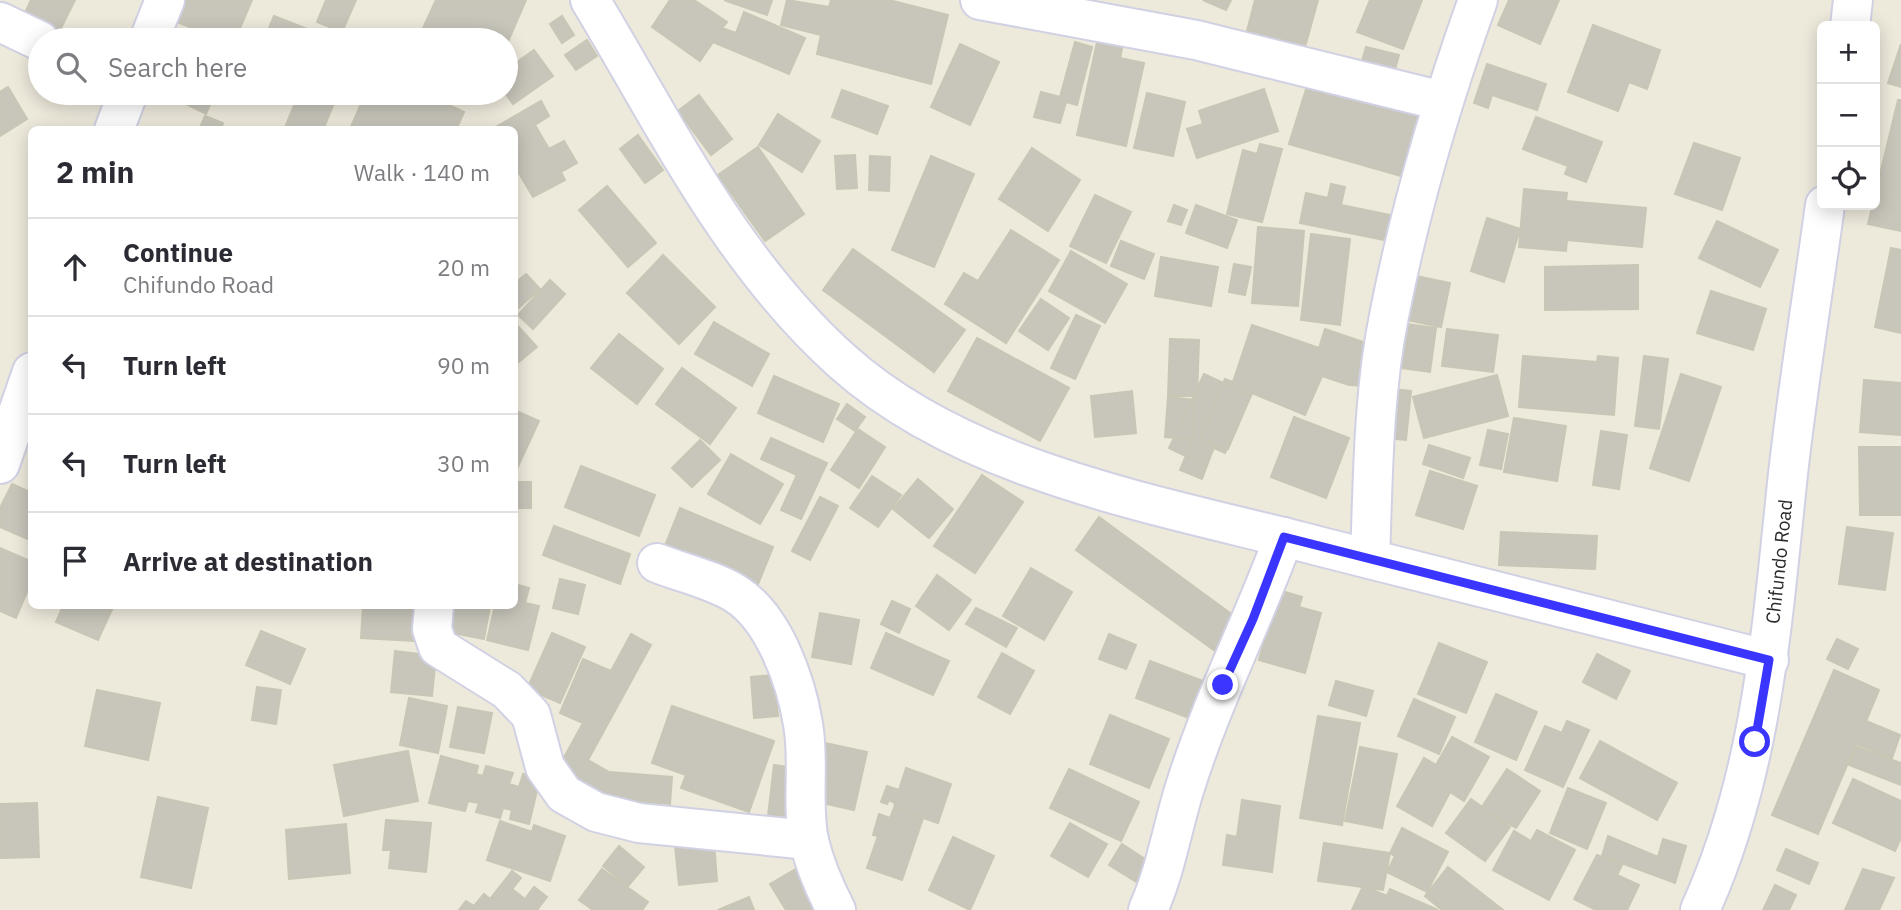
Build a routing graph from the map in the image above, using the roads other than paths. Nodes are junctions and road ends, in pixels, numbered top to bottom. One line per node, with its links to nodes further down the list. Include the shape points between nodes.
1 (165, 0): 8 (street)
2 (590, 0): 16 (street, via 750,261 802,323 844,363 941,429 1028,464)
3 (980, 0): 10 (street, via 1196,40)
4 (1478, 0): 10 (street)
5 (1853, 0): 6 (street)
6 (1851, 21)
7 (0, 22): 9 (street)
8 (154, 28)
9 (28, 35)
10 (1442, 101): 17 (street, via 1388,318)
11 (123, 105): 12 (street)
12 (116, 126)
13 (1824, 210): 20 (street, Chifundo Road, via 1788,471)
14 (28, 384): 15 (street)
15 (0, 464)
16 (1284, 537): 17 (street); 23 (street, via 1185,787 1164,870)
17 (1370, 559): 20 (street)
18 (657, 563): 21 (street, via 736,594 778,642 803,724)
19 (434, 609): 21 (street, via 432,629 438,647 508,690 531,715 545,767 564,794 596,812 639,823)
20 (1769, 660): 24 (street, Chifundo Road, via 1735,820)
21 (809, 840): 22 (street, via 818,875)
22 (836, 910)
23 (1148, 910)
24 (1700, 910)

